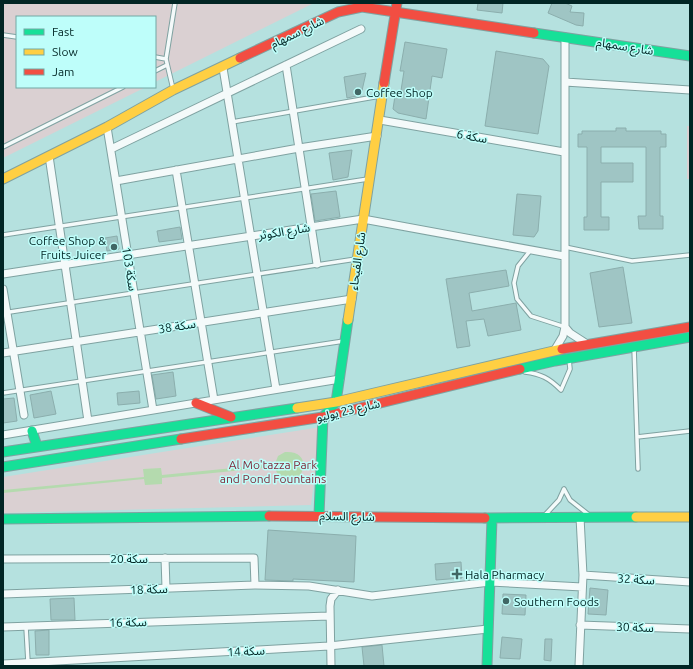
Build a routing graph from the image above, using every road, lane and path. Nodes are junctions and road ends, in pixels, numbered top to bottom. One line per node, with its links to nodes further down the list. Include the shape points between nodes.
1 (175, 3): 9 (lane)
2 (397, 8): 6 (street, شارع سمهام); 12 (street, شارع سمهام, via 362,7 338,12); 19 (street, شارع الفيحاء)
3 (361, 29): 11 (street)
4 (3, 35): 5 (lane)
5 (16, 37)
6 (565, 37): 7 (street, شارع سمهام); 14 (street)
7 (690, 56)
8 (156, 58): 9 (lane)
9 (166, 59): 10 (lane)
10 (167, 65): 13 (lane); 16 (lane)
11 (286, 65): 18 (street); 20 (street)
12 (223, 68): 16 (street, شارع سمهام); 18 (street)
13 (156, 70)
14 (565, 82): 17 (street); 28 (street)
15 (121, 88): 25 (lane)
16 (173, 90): 23 (street, شارع سمهام)
17 (690, 90)
18 (227, 93): 22 (street); 27 (street)
19 (383, 96): 20 (lane); 21 (street, شارع الفيحاء)
20 (293, 111): 22 (lane); 26 (street)
21 (380, 120): 24 (street, شارع الفيحاء); 28 (street, سكة 6)
22 (232, 122): 30 (street)
23 (107, 127): 27 (street, سكة 103); 29 (street, شارع سمهام)
24 (377, 136): 26 (street); 33 (street, شارع الفيحاء)
25 (3, 147)
26 (299, 148): 30 (street); 35 (street)
27 (111, 149): 34 (street, سكة 103)
28 (564, 152): 45 (street)
29 (49, 156): 32 (street, شارع سمهام); 40 (street)
30 (238, 159): 31 (street); 36 (street)
31 (176, 170): 34 (street); 37 (street)
32 (3, 179)
33 (369, 179): 35 (lane); 39 (street, شارع الفيحاء)
34 (116, 181): 38 (street, سكة 103)
35 (305, 189): 36 (lane); 41 (street)
36 (244, 198): 37 (lane); 43 (street)
37 (182, 207): 38 (lane); 44 (street)
38 (122, 216): 40 (lane); 47 (street, سكة 103)
39 (363, 219): 41 (street, شارع الكوثر); 46 (street, شارع الكوثر); 50 (street, شارع الفيحاء)
40 (59, 226): 42 (lane); 51 (street)
41 (312, 227): 43 (street, شارع الكوثر); 52 (street)
42 (3, 235)
43 (251, 236): 44 (street, شارع الكوثر); 54 (street)
44 (189, 246): 47 (street, شارع الكوثر); 55 (street)
45 (564, 247): 48 (lane, via 632,262); 49 (street)
46 (531, 250): 49 (street, شارع الكوثر); 64 (lane, via 518,266 514,283 517,298 531,316)
47 (128, 255): 51 (street, شارع الكوثر); 57 (street, سكة 103)
48 (690, 255)
49 (564, 256): 64 (street)
50 (358, 259): 52 (lane); 58 (street, شارع الفيحاء)
51 (65, 264): 53 (street, شارع الكوثر); 59 (street)
52 (317, 264): 54 (lane)
53 (3, 274)
54 (257, 274): 55 (lane); 61 (street)
55 (195, 284): 57 (lane); 62 (street)
56 (3, 288): 60 (street)
57 (134, 294): 59 (lane); 65 (street, سكة 103)
58 (352, 299): 61 (street, سكة 38); 67 (street, شارع الفيحاء)
59 (71, 303): 60 (lane); 68 (street)
60 (5, 313): 72 (street)
61 (263, 313): 62 (street, سكة 38); 73 (street)
62 (201, 323): 65 (street, سكة 38); 76 (street)
63 (690, 326): 69 (street, شارع 23 يوليو)
64 (565, 327): 69 (street); 71 (street)
65 (140, 332): 68 (street, سكة 38); 78 (street, سكة 103)
66 (690, 337): 70 (street, شارع 23 يوليو)
67 (346, 341): 73 (lane); 79 (street, شارع الفيحاء)
68 (76, 342): 72 (street, سكة 38); 80 (street)
69 (587, 344): 71 (street, شارع 23 يوليو)
70 (634, 346): 75 (street, شارع 23 يوليو); 95 (lane)
71 (554, 351): 85 (street, شارع 23 يوليو)
72 (14, 352): 74 (street, سكة 38); 82 (street)
73 (270, 352): 76 (lane); 81 (street)
74 (3, 353)
75 (568, 358): 77 (street, شارع 23 يوليو); 77 (lane, via 570,369 561,390 550,379 539,374)
76 (208, 362): 78 (lane); 84 (street)
77 (514, 371): 90 (street, شارع 23 يوليو)
78 (147, 372): 80 (lane); 87 (street, سكة 103)
79 (340, 379): 81 (street); 85 (street, شارع الفيحاء)
80 (82, 381): 82 (lane); 91 (street)
81 (276, 388): 84 (street)
82 (20, 390): 83 (lane); 88 (street)
83 (3, 393)
84 (214, 400): 86 (street)
85 (336, 402): 89 (street, شارع 23 يوليو); 90 (street)
86 (196, 403): 87 (street); 89 (street)
87 (153, 410): 91 (street)
88 (24, 415)
89 (231, 417): 96 (street, شارع 23 يوليو)
90 (323, 417): 98 (street, شارع 23 يوليو); 100 (street)
91 (88, 421): 92 (street)
92 (32, 430): 94 (street); 96 (street)
93 (690, 431): 95 (lane)
94 (3, 435)
95 (637, 437): 99 (lane)
96 (37, 446): 97 (street, شارع 23 يوليو)
97 (3, 452)
98 (3, 467)
99 (638, 469)
100 (319, 515): 105 (street, شارع السلام); 106 (street, شارع السلام)
101 (690, 516): 104 (street, شارع السلام)
102 (543, 517): 103 (street, شارع السلام); 104 (lane, via 559,500 564,489 570,500); 105 (street, شارع السلام)
103 (580, 517): 104 (street, شارع السلام); 109 (street)
104 (592, 517)
105 (492, 518): 110 (street)
106 (3, 519)
107 (165, 558): 108 (street, سكة 20); 112 (street, سكة 20, via 254,558); 114 (street)
108 (3, 559)
109 (582, 576): 111 (street, سكة 32); 113 (street)
110 (490, 582): 113 (street); 115 (street, via 372,596); 122 (street)
111 (690, 582)
112 (255, 585): 114 (street, سكة 18); 115 (street, سكة 18)
113 (582, 586): 118 (street)
114 (166, 588): 116 (street, سكة 18)
115 (338, 590): 117 (street, via 331,599)
116 (3, 594)
117 (329, 616): 119 (street, سكة 16); 123 (street)
118 (580, 624): 121 (street, سكة 30); 128 (street)
119 (26, 626): 120 (street, سكة 16); 125 (lane)
120 (3, 627)
121 (690, 629)
122 (488, 630): 123 (street, سكة 14); 127 (street)
123 (329, 646): 125 (street, سكة 14); 126 (street)
124 (3, 664): 125 (street, سكة 14)
125 (28, 664)
126 (331, 666)
127 (487, 666)
128 (579, 666)

